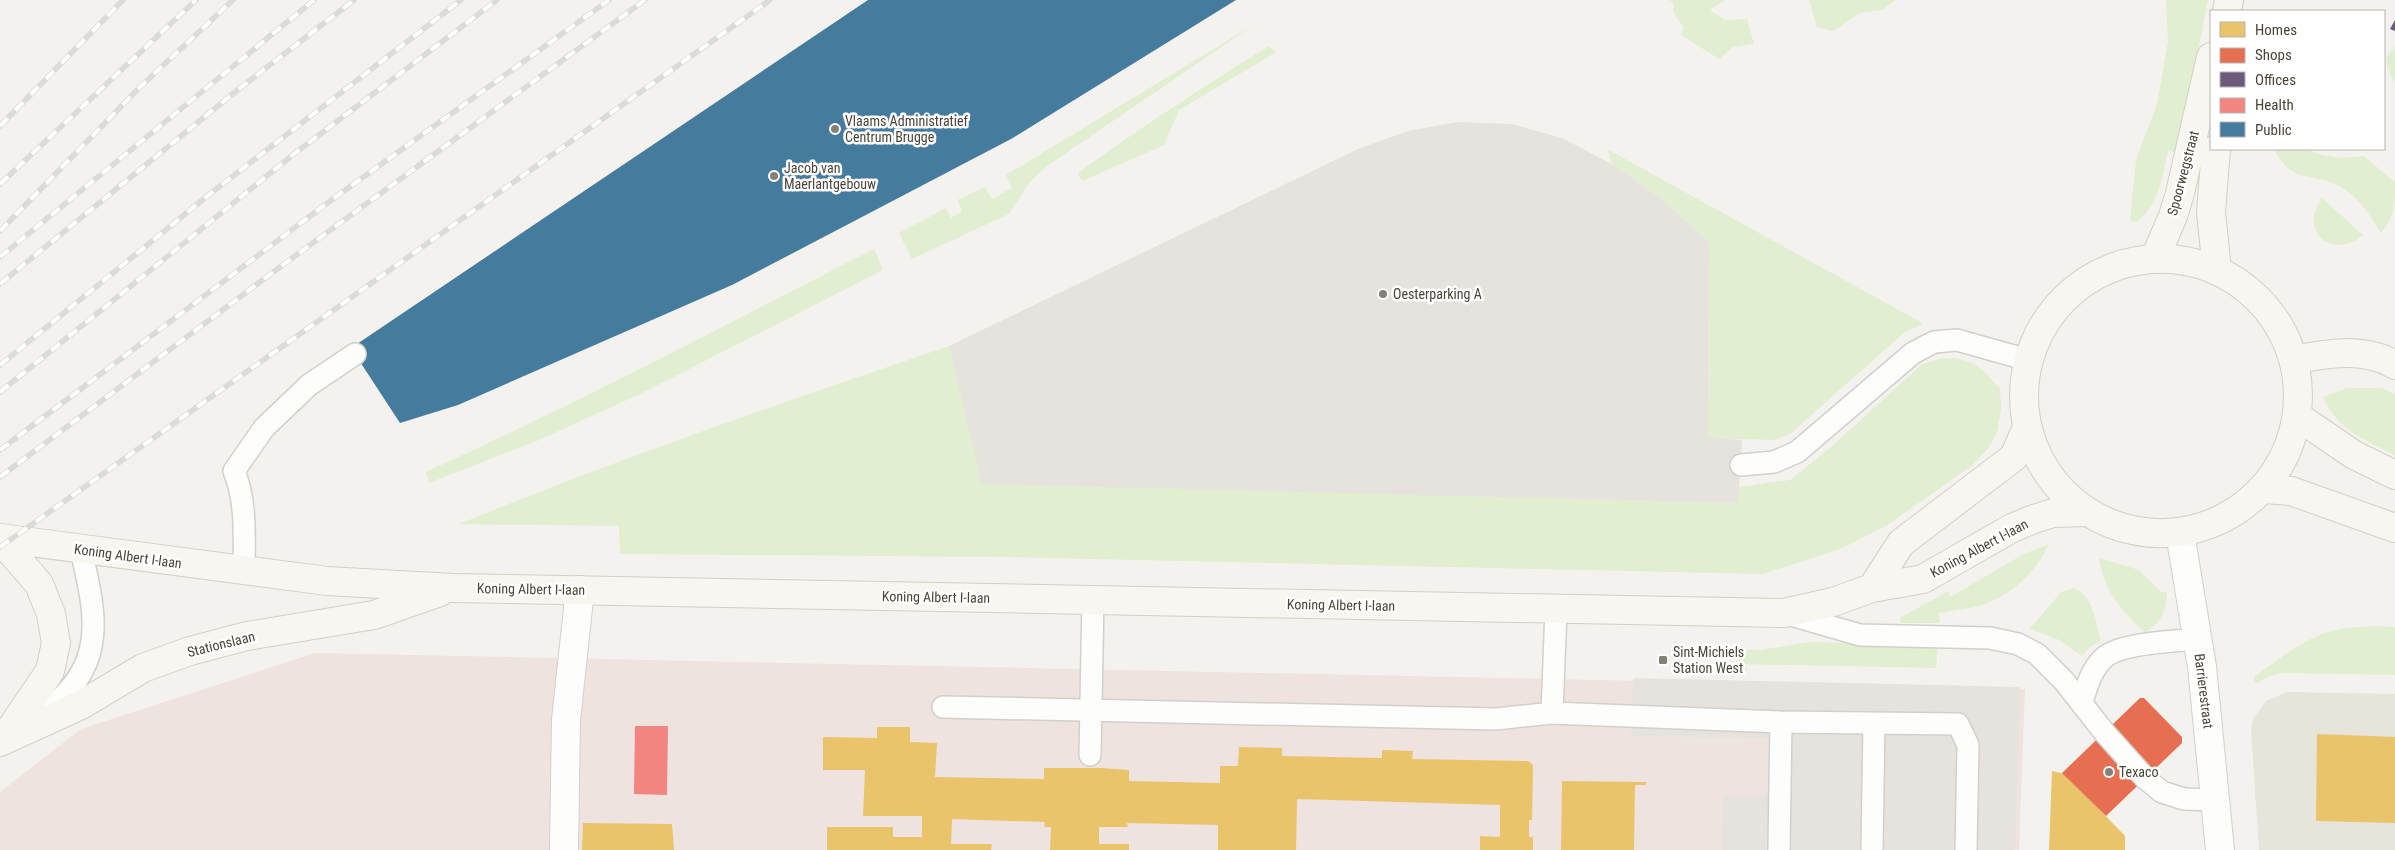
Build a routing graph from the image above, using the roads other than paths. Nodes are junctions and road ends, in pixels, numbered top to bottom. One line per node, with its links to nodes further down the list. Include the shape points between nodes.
1 (2210, 81): 2 (main road, Spoorwegstraat)
2 (2207, 152): 3 (main road, Spoorwegstraat); 4 (main road, Spoorwegstraat)
3 (2155, 258): 4 (main road, via 2187,261); 6 (main road, via 2120,264 2082,283 2062,300 2042,327)
4 (2217, 270): 7 (main road, via 2244,286 2265,306 2282,332)
5 (355, 354): 19 (lane, via 309,385 264,428 234,471 244,519)
6 (2028, 360): 10 (main road, via 2023,393); 11 (lane, via 1957,340 1934,342 1913,353 1797,452 1774,462)
7 (2294, 360): 8 (main road, via 2319,354 2365,354); 9 (main road)
8 (2395, 365)
9 (2297, 416): 12 (main road, via 2354,455); 13 (main road, via 2285,455)
10 (2027, 427): 14 (main road, via 2039,460 2059,489); 21 (main road, via 2014,457 1900,542)
11 (1741, 465)
12 (2395, 475)
13 (2263, 489): 15 (main road, via 2291,491); 16 (main road, via 2239,510 2210,525)
14 (2086, 512): 16 (main road, via 2115,526 2147,533); 21 (main road, Koning Albert I-laan, via 2053,513 2034,519 2012,528 1923,579)
15 (2395, 528)
16 (2180, 533): 26 (street, Barrierestraat)
17 (0, 539): 18 (main road, Koning Albert I-laan); 33 (main road, via 38,584 51,614 56,643 50,671)
18 (81, 550): 19 (main road, Koning Albert I-laan); 33 (lane, via 94,626 93,645 86,668 67,692)
19 (244, 572): 20 (main road, Koning Albert I-laan, via 327,581)
20 (453, 588): 22 (main road, Koning Albert I-laan); 33 (main road, Stationslaan, via 374,615 247,636 190,651 143,668 81,704)
21 (1872, 588): 25 (main road, Koning Albert I-laan, via 1832,602)
22 (580, 590): 23 (main road, Koning Albert I-laan); 36 (street, via 566,720)
23 (1093, 600): 24 (main road, Koning Albert I-laan); 29 (lane)
24 (1556, 610): 25 (main road, Koning Albert I-laan); 30 (lane)
25 (1784, 613): 27 (lane, via 1860,634 1990,638 2018,644 2037,654)
26 (2196, 631): 27 (lane, via 2106,656 2087,682); 35 (street, Barrierestraat, via 2210,728)
27 (2082, 703): 35 (lane, via 2146,779 2162,792 2184,799)
28 (943, 707): 29 (lane)
29 (1091, 709): 30 (lane, via 1496,719); 34 (lane)
30 (1552, 713): 31 (lane)
31 (1781, 722): 32 (lane); 37 (lane)
32 (1874, 724): 38 (lane); 39 (lane, via 1958,724 1968,744)
33 (2, 741)
34 (1090, 755)
35 (2215, 800): 40 (street, Barrierestraat)
36 (564, 850)
37 (1779, 850)
38 (1872, 850)
39 (1966, 850)
40 (2220, 850)

